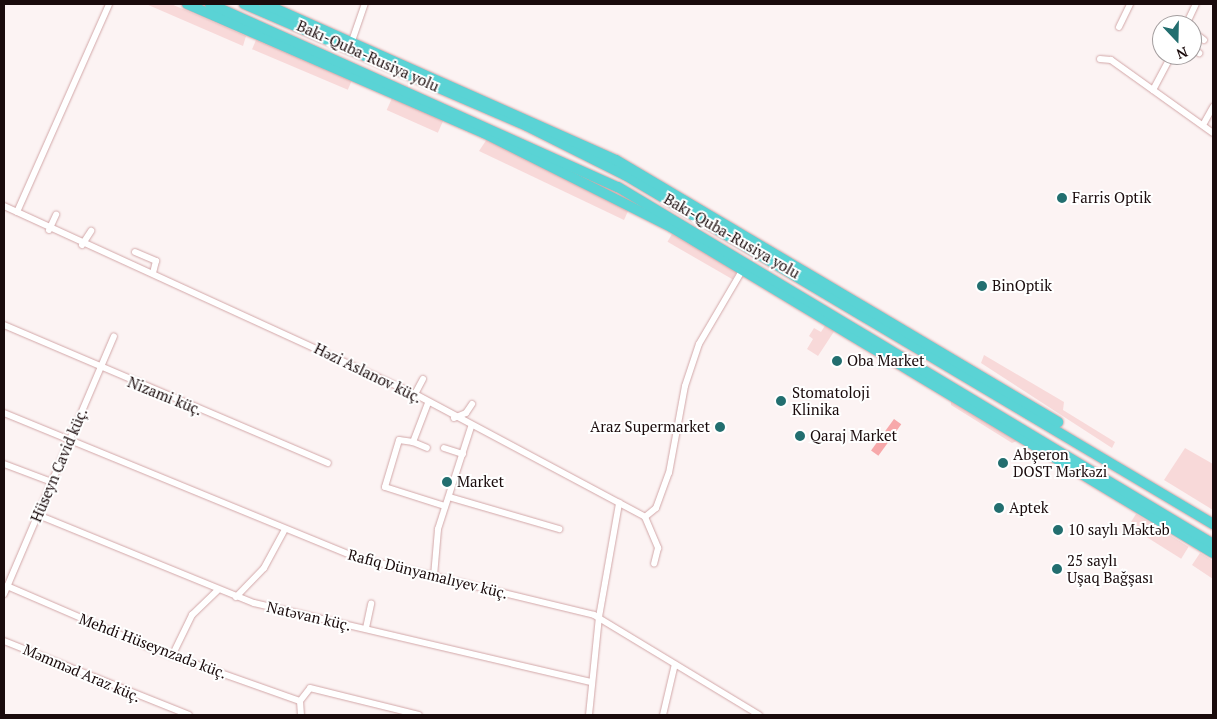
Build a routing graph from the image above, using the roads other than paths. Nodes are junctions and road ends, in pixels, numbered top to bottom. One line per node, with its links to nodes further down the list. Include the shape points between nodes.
1 (109, 4): 17 (street)
2 (186, 4): 23 (highway, via 547,162)
3 (210, 4): 52 (highway, Bakı-Quba-Rusiya yolu, via 618,187)
4 (244, 4): 40 (highway, Bakı-Quba-Rusiya yolu, via 527,126 625,175)
5 (265, 4): 9 (highway)
6 (365, 4): 9 (street)
7 (1130, 4): 8 (street)
8 (1119, 27)
9 (352, 41): 40 (highway, via 560,133 691,201 967,365)
10 (1100, 59): 12 (street, via 1111,60)
11 (1167, 65): 12 (street)
12 (1153, 90): 14 (street)
13 (1213, 107): 14 (street)
14 (1202, 125): 15 (street)
15 (1213, 133)
16 (4, 207): 17 (street, Həzi Aslanov küç.)
17 (17, 212): 19 (street, Həzi Aslanov küç.)
18 (56, 215): 19 (street)
19 (49, 230): 21 (street, Həzi Aslanov küç.)
20 (91, 232): 21 (street)
21 (82, 245): 24 (street, Həzi Aslanov küç.)
22 (134, 252): 24 (street, via 156,261)
23 (743, 269): 48 (street, via 699,344 685,386 677,436 658,502); 53 (highway)
24 (153, 273): 29 (street, Həzi Aslanov küç.)
25 (4, 325): 27 (street, Nizami küç.)
26 (114, 336): 27 (street, Hüseyn Cavid küç.)
27 (99, 368): 35 (street, Hüseyn Cavid küç.); 41 (street, Nizami küç.)
28 (422, 379): 29 (street)
29 (415, 394): 30 (street, Həzi Aslanov küç.)
30 (428, 402): 33 (street, Həzi Aslanov küç.); 36 (street)
31 (472, 404): 33 (street, via 466,413)
32 (4, 413): 35 (street, Rafiq Dünyamalıyev küç.)
33 (454, 418): 34 (street, Həzi Aslanov küç.)
34 (471, 427): 39 (street); 45 (street, Həzi Aslanov küç.)
35 (69, 441): 43 (street, Hüseyn Cavid küç.); 51 (street, Rafiq Dünyamalıyev küç.)
36 (412, 442): 37 (street); 46 (street, via 399,440 385,487)
37 (427, 448)
38 (444, 448): 39 (street)
39 (463, 454): 44 (street)
40 (1107, 458): 49 (highway, Bakı-Quba-Rusiya yolu)
41 (328, 463)
42 (4, 464): 43 (street)
43 (52, 482): 47 (street, Hüseyn Cavid küç.)
44 (449, 498): 46 (street); 50 (street)
45 (619, 504): 48 (street, Həzi Aslanov küç.); 61 (street)
46 (445, 506): 55 (street, via 437,536)
47 (38, 514): 56 (street, Hüseyn Cavid küç.); 57 (street, Natəvan küç.)
48 (645, 516): 54 (street, via 658,548)
49 (1213, 524)
50 (559, 529)
51 (284, 531): 55 (street, Rafiq Dünyamalıyev küç., via 355,557); 59 (street, via 264,568)
52 (1213, 544)
53 (1213, 554)
54 (654, 564)
55 (434, 576): 61 (street, Rafiq Dünyamalıyev küç.)
56 (7, 586): 58 (street, Hüseyn Cavid küç.); 64 (street, Mehdi Hüseynzadə küç.)
57 (218, 590): 59 (street, Natəvan küç.); 64 (street, via 192,615)
58 (4, 594)
59 (236, 596): 62 (street, Natəvan küç.)
60 (371, 604): 62 (street)
61 (598, 617): 65 (street, Rafiq Dünyamalıyev küç.); 66 (street)
62 (366, 628): 66 (street, Natəvan küç.)
63 (4, 641): 68 (street, Məmməd Araz küç.)
64 (172, 656): 67 (street, Mehdi Hüseynzadə küç.)
65 (675, 664): 72 (street); 73 (street, Rafiq Dünyamalıyev küç.)
66 (591, 682): 71 (street)
67 (300, 700): 69 (street); 70 (street, via 310,688)
68 (189, 715)
69 (301, 715)
70 (419, 715)
71 (589, 715)
72 (663, 715)
73 (760, 715)

